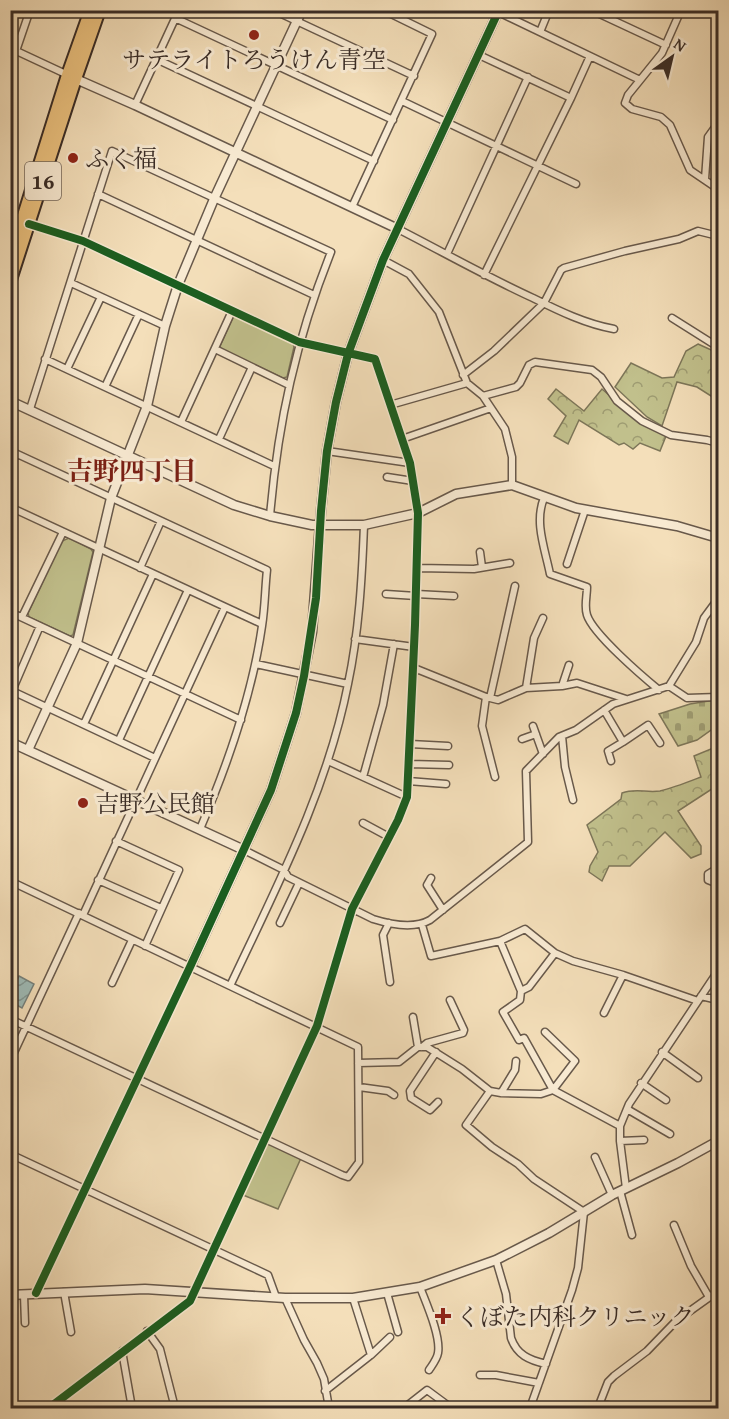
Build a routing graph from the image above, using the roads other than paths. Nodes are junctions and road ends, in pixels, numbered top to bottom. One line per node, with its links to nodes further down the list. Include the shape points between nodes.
1 (30, 10): 16 (street)
2 (90, 10): 22 (main road, 16)
3 (100, 10): 22 (main road, 16)
4 (179, 10): 12 (street)
5 (273, 10): 13 (street)
6 (303, 10): 13 (street)
7 (383, 10): 21 (street, via 432,34)
8 (549, 10): 14 (street)
9 (591, 10): 15 (street)
10 (681, 10): 15 (street)
11 (498, 11): 14 (street); 17 (street)
12 (175, 18): 19 (street); 20 (street)
13 (297, 22): 20 (street); 21 (street)
14 (540, 32): 18 (street)
15 (666, 45): 24 (street)
16 (13, 49): 22 (street)
17 (478, 55): 23 (street); 30 (street)
18 (590, 56): 24 (street); 25 (street)
19 (156, 59): 27 (street); 28 (street)
20 (277, 66): 28 (street); 29 (street)
21 (414, 76): 26 (street)
22 (71, 77): 27 (street); 43 (main road, 16)
23 (528, 77): 25 (street); 32 (street)
24 (640, 80): 36 (street, via 625,103 632,109 661,117 670,125 686,165)
25 (571, 98): 35 (street)
26 (402, 101): 29 (street); 30 (street)
27 (135, 105): 33 (street)
28 (258, 106): 33 (street); 34 (street)
29 (393, 120): 34 (street)
30 (447, 123): 32 (street); 44 (street)
31 (718, 123): 36 (street, via 708,137)
32 (496, 146): 35 (street); 48 (street)
33 (236, 153): 40 (street); 41 (street)
34 (374, 161): 41 (street)
35 (538, 166): 37 (street); 51 (street)
36 (705, 179): 38 (street)
37 (576, 184)
38 (718, 189)
39 (98, 194): 40 (street, via 112,151); 46 (street); 47 (street)
40 (214, 199): 46 (street); 55 (street, via 331,252)
41 (352, 207): 44 (street)
42 (10, 218): 43 (street)
43 (26, 222): 47 (street); 49 (main road, 16); 52 (main road, 16)
44 (398, 229): 48 (street); 50 (street)
45 (718, 236): 57 (street, via 698,231 564,268)
46 (196, 240): 54 (street); 55 (street)
47 (83, 241): 53 (street); 54 (street)
48 (447, 254): 51 (street)
49 (10, 256)
50 (383, 260): 66 (street); 70 (street, via 409,274 439,312)
51 (484, 275): 57 (street)
52 (10, 283)
53 (70, 283): 56 (street); 67 (street)
54 (178, 285): 58 (street); 61 (street)
55 (314, 295): 63 (street)
56 (101, 297): 59 (street); 69 (street)
57 (544, 303): 62 (street); 70 (street, via 495,351)
58 (232, 310): 63 (street); 65 (street)
59 (139, 314): 61 (street); 73 (street)
60 (672, 318): 64 (street)
61 (165, 326): 77 (street)
62 (614, 329)
63 (299, 342): 66 (street); 72 (street)
64 (718, 347)
65 (215, 349): 68 (street); 80 (street)
66 (348, 354): 76 (street, via 375,359); 84 (street)
67 (45, 359): 69 (street); 79 (street)
68 (252, 367): 72 (street); 81 (street)
69 (67, 369): 73 (street)
70 (463, 375): 71 (street)
71 (467, 383): 74 (street); 76 (street)
72 (289, 385): 87 (street)
73 (105, 387): 77 (street)
74 (483, 396): 78 (street); 83 (street, via 516,387 535,362 592,370 601,376 617,401 642,421 671,435)
75 (10, 400): 79 (street)
76 (390, 405): 82 (street)
77 (147, 406): 80 (street); 85 (street)
78 (491, 408): 82 (street); 91 (street, via 505,429 512,457)
79 (30, 409): 85 (street)
80 (181, 422): 81 (street)
81 (219, 439): 87 (street)
82 (402, 439): 86 (street)
83 (718, 443)
84 (327, 451): 86 (street); 99 (street)
85 (128, 454): 92 (street); 97 (street, via 216,497)
86 (410, 463): 90 (street)
87 (274, 466): 97 (street)
88 (10, 468): 92 (street, via 15,453)
89 (387, 477): 90 (street)
90 (413, 481): 96 (street)
91 (512, 486): 93 (street); 96 (street, via 456,494)
92 (111, 498): 98 (street); 103 (street)
93 (544, 498): 95 (street); 137 (street, via 540,523 550,574 587,587 587,618)
94 (10, 507): 101 (street)
95 (585, 510): 102 (street, via 677,526); 106 (street)
96 (418, 513): 100 (street); 109 (street)
97 (270, 516): 99 (street)
98 (161, 521): 107 (street); 121 (street, via 267,570)
99 (320, 525): 100 (street); 132 (street, via 316,598)
100 (364, 525): 123 (street)
101 (63, 532): 103 (street); 119 (street)
102 (718, 538)
103 (99, 548): 107 (street); 124 (street)
104 (480, 552): 108 (street)
105 (510, 562): 108 (street)
106 (567, 564)
107 (140, 567): 110 (street)
108 (482, 567): 109 (street)
109 (417, 568): 114 (street)
110 (153, 574): 112 (street); 127 (street)
111 (515, 586): 140 (street)
112 (188, 590): 117 (street); 131 (street)
113 (386, 594): 114 (street)
114 (416, 595): 115 (street); 126 (street)
115 (454, 596)
116 (718, 599): 135 (street)
117 (225, 607): 121 (street); 139 (street)
118 (10, 612): 119 (street)
119 (22, 617): 122 (street)
120 (543, 618): 136 (street, via 534,638)
121 (262, 624): 128 (street)
122 (40, 626): 124 (street); 138 (street)
123 (355, 639): 125 (street); 133 (street)
124 (77, 643): 127 (street); 143 (street)
125 (394, 644): 126 (street); 164 (street, via 383,705)
126 (414, 647): 130 (street)
127 (114, 660): 131 (street); 146 (street)
128 (255, 664): 132 (street); 145 (street)
129 (569, 665): 134 (street)
130 (414, 668): 140 (street); 155 (street)
131 (148, 676): 139 (street); 151 (street)
132 (304, 676): 133 (street); 175 (street, via 271,790)
133 (348, 684): 160 (street)
134 (562, 686): 136 (street); 142 (street, via 576,683)
135 (669, 686): 137 (street); 141 (street, via 687,698)
136 (526, 688): 140 (street, via 498,700)
137 (659, 690): 142 (street)
138 (11, 691): 143 (street)
139 (186, 694): 145 (street); 159 (street)
140 (488, 697): 165 (street, via 482,726)
141 (718, 697)
142 (626, 699): 144 (street)
143 (47, 707): 146 (street); 157 (street)
144 (604, 710): 149 (street); 153 (street)
145 (241, 720): 172 (street)
146 (84, 724): 151 (street)
147 (533, 726): 148 (street)
148 (536, 734): 150 (street); 158 (street)
149 (562, 736): 158 (street); 170 (street)
150 (522, 739)
151 (119, 740): 159 (street)
152 (10, 742): 157 (street)
153 (623, 742): 154 (street, via 648,725); 161 (street, via 608,751)
154 (660, 742)
155 (410, 744): 156 (street); 162 (street)
156 (448, 746)
157 (28, 750): 169 (street)
158 (543, 754): 185 (street, via 526,771 528,842)
159 (155, 758): 169 (street)
160 (328, 761): 164 (street); 177 (street)
161 (612, 761)
162 (409, 764): 163 (street); 166 (street)
163 (449, 765)
164 (363, 777): 168 (street)
165 (495, 777)
166 (408, 781): 167 (street); 168 (street)
167 (446, 784)
168 (407, 797): 173 (street)
169 (135, 800): 172 (street); 174 (street)
170 (573, 800)
171 (363, 823): 173 (street)
172 (200, 829): 175 (street)
173 (389, 837): 184 (street)
174 (117, 841): 179 (street); 183 (street, via 179,870)
175 (244, 850): 177 (street); 194 (street)
176 (718, 868): 182 (street, via 708,874 708,880)
177 (284, 870): 181 (street); 199 (street)
178 (431, 878): 185 (street, via 427,885)
179 (98, 880): 183 (street); 186 (street)
180 (10, 881): 186 (street)
181 (299, 883): 184 (street); 187 (street)
182 (718, 884)
183 (161, 908): 192 (street)
184 (352, 909): 188 (street); 207 (street)
185 (443, 910): 189 (street)
186 (81, 914): 190 (street); 208 (street)
187 (280, 923)
188 (389, 923): 189 (street); 197 (street, via 383,935)
189 (422, 925): 191 (street, via 431,956)
190 (132, 940): 192 (street); 198 (street)
191 (500, 941): 193 (street, via 525,929); 200 (street)
192 (145, 946): 194 (street)
193 (555, 953): 196 (street); 200 (street, via 529,987)
194 (190, 967): 199 (street); 217 (street)
195 (718, 971): 201 (street)
196 (623, 975): 201 (street); 204 (street)
197 (390, 982)
198 (112, 983)
199 (230, 986): 207 (street)
200 (521, 991): 220 (street, via 520,1000 503,1012 519,1040 524,1038)
201 (700, 998): 203 (street); 212 (street)
202 (450, 1000): 210 (street, via 463,1033)
203 (718, 1000)
204 (604, 1012)
205 (413, 1017): 210 (street)
206 (10, 1019): 208 (street)
207 (317, 1026): 215 (street, via 358,1047); 229 (street)
208 (26, 1027): 214 (street); 217 (street)
209 (545, 1032): 220 (street, via 575,1061)
210 (420, 1047): 211 (street); 215 (street, via 399,1062)
211 (436, 1052): 221 (street); 225 (street, via 410,1091 411,1098 430,1110)
212 (662, 1052): 216 (street); 218 (street)
213 (516, 1061): 222 (street)
214 (10, 1062)
215 (358, 1063): 219 (street)
216 (698, 1078)
217 (137, 1079): 229 (street); 235 (street)
218 (641, 1083): 224 (street); 226 (street)
219 (358, 1087): 223 (street); 229 (street, via 359,1162 348,1177)
220 (553, 1090): 222 (street, via 541,1094); 227 (street)
221 (489, 1092): 222 (street); 237 (street, via 466,1125 534,1179)
222 (501, 1094)
223 (394, 1095)
224 (666, 1100)
225 (438, 1102)
226 (627, 1109): 227 (street); 228 (street)
227 (620, 1126): 231 (street)
228 (670, 1134)
229 (265, 1139): 240 (street)
230 (644, 1140): 231 (street)
231 (620, 1141): 236 (street)
232 (718, 1141): 236 (street)
233 (10, 1154): 235 (street)
234 (594, 1157): 236 (street)
235 (85, 1188): 240 (street); 247 (street)
236 (619, 1191): 237 (street); 239 (street)
237 (584, 1212): 241 (street); 261 (street, via 578,1268)
238 (674, 1225): 251 (street)
239 (632, 1235)
240 (213, 1249): 246 (street); 252 (street, via 268,1275)
241 (496, 1260): 242 (street); 261 (street, via 506,1294 513,1345 531,1361)
242 (420, 1287): 248 (street); 262 (street, via 437,1339 437,1356)
243 (10, 1289): 250 (street)
244 (718, 1291): 251 (street)
245 (64, 1292): 246 (street); 247 (street); 256 (street)
246 (195, 1292): 252 (street); 255 (street, via 190,1301)
247 (36, 1293): 250 (street)
248 (387, 1293): 253 (street); 257 (street)
249 (10, 1295): 250 (street)
250 (23, 1295): 254 (street)
251 (709, 1296): 270 (street, via 614,1376)
252 (280, 1298): 253 (street); 265 (street, via 317,1363)
253 (353, 1298): 260 (street)
254 (25, 1323)
255 (147, 1331): 259 (street); 266 (street, via 160,1349)
256 (71, 1332)
257 (398, 1332)
258 (390, 1337): 260 (street)
259 (122, 1351): 272 (street); 273 (street)
260 (371, 1355): 265 (street)
261 (546, 1364): 264 (street)
262 (429, 1370)
263 (480, 1375): 264 (street)
264 (539, 1383): 269 (street)
265 (325, 1391): 274 (street)
266 (174, 1404)
267 (446, 1404): 275 (street, via 428,1390)
268 (10, 1406): 271 (street)
269 (531, 1407): 276 (street)
270 (596, 1407): 277 (street)
271 (15, 1408)
272 (49, 1408)
273 (132, 1408)
274 (329, 1408)
275 (404, 1408)
276 (543, 1408)
277 (618, 1408)

